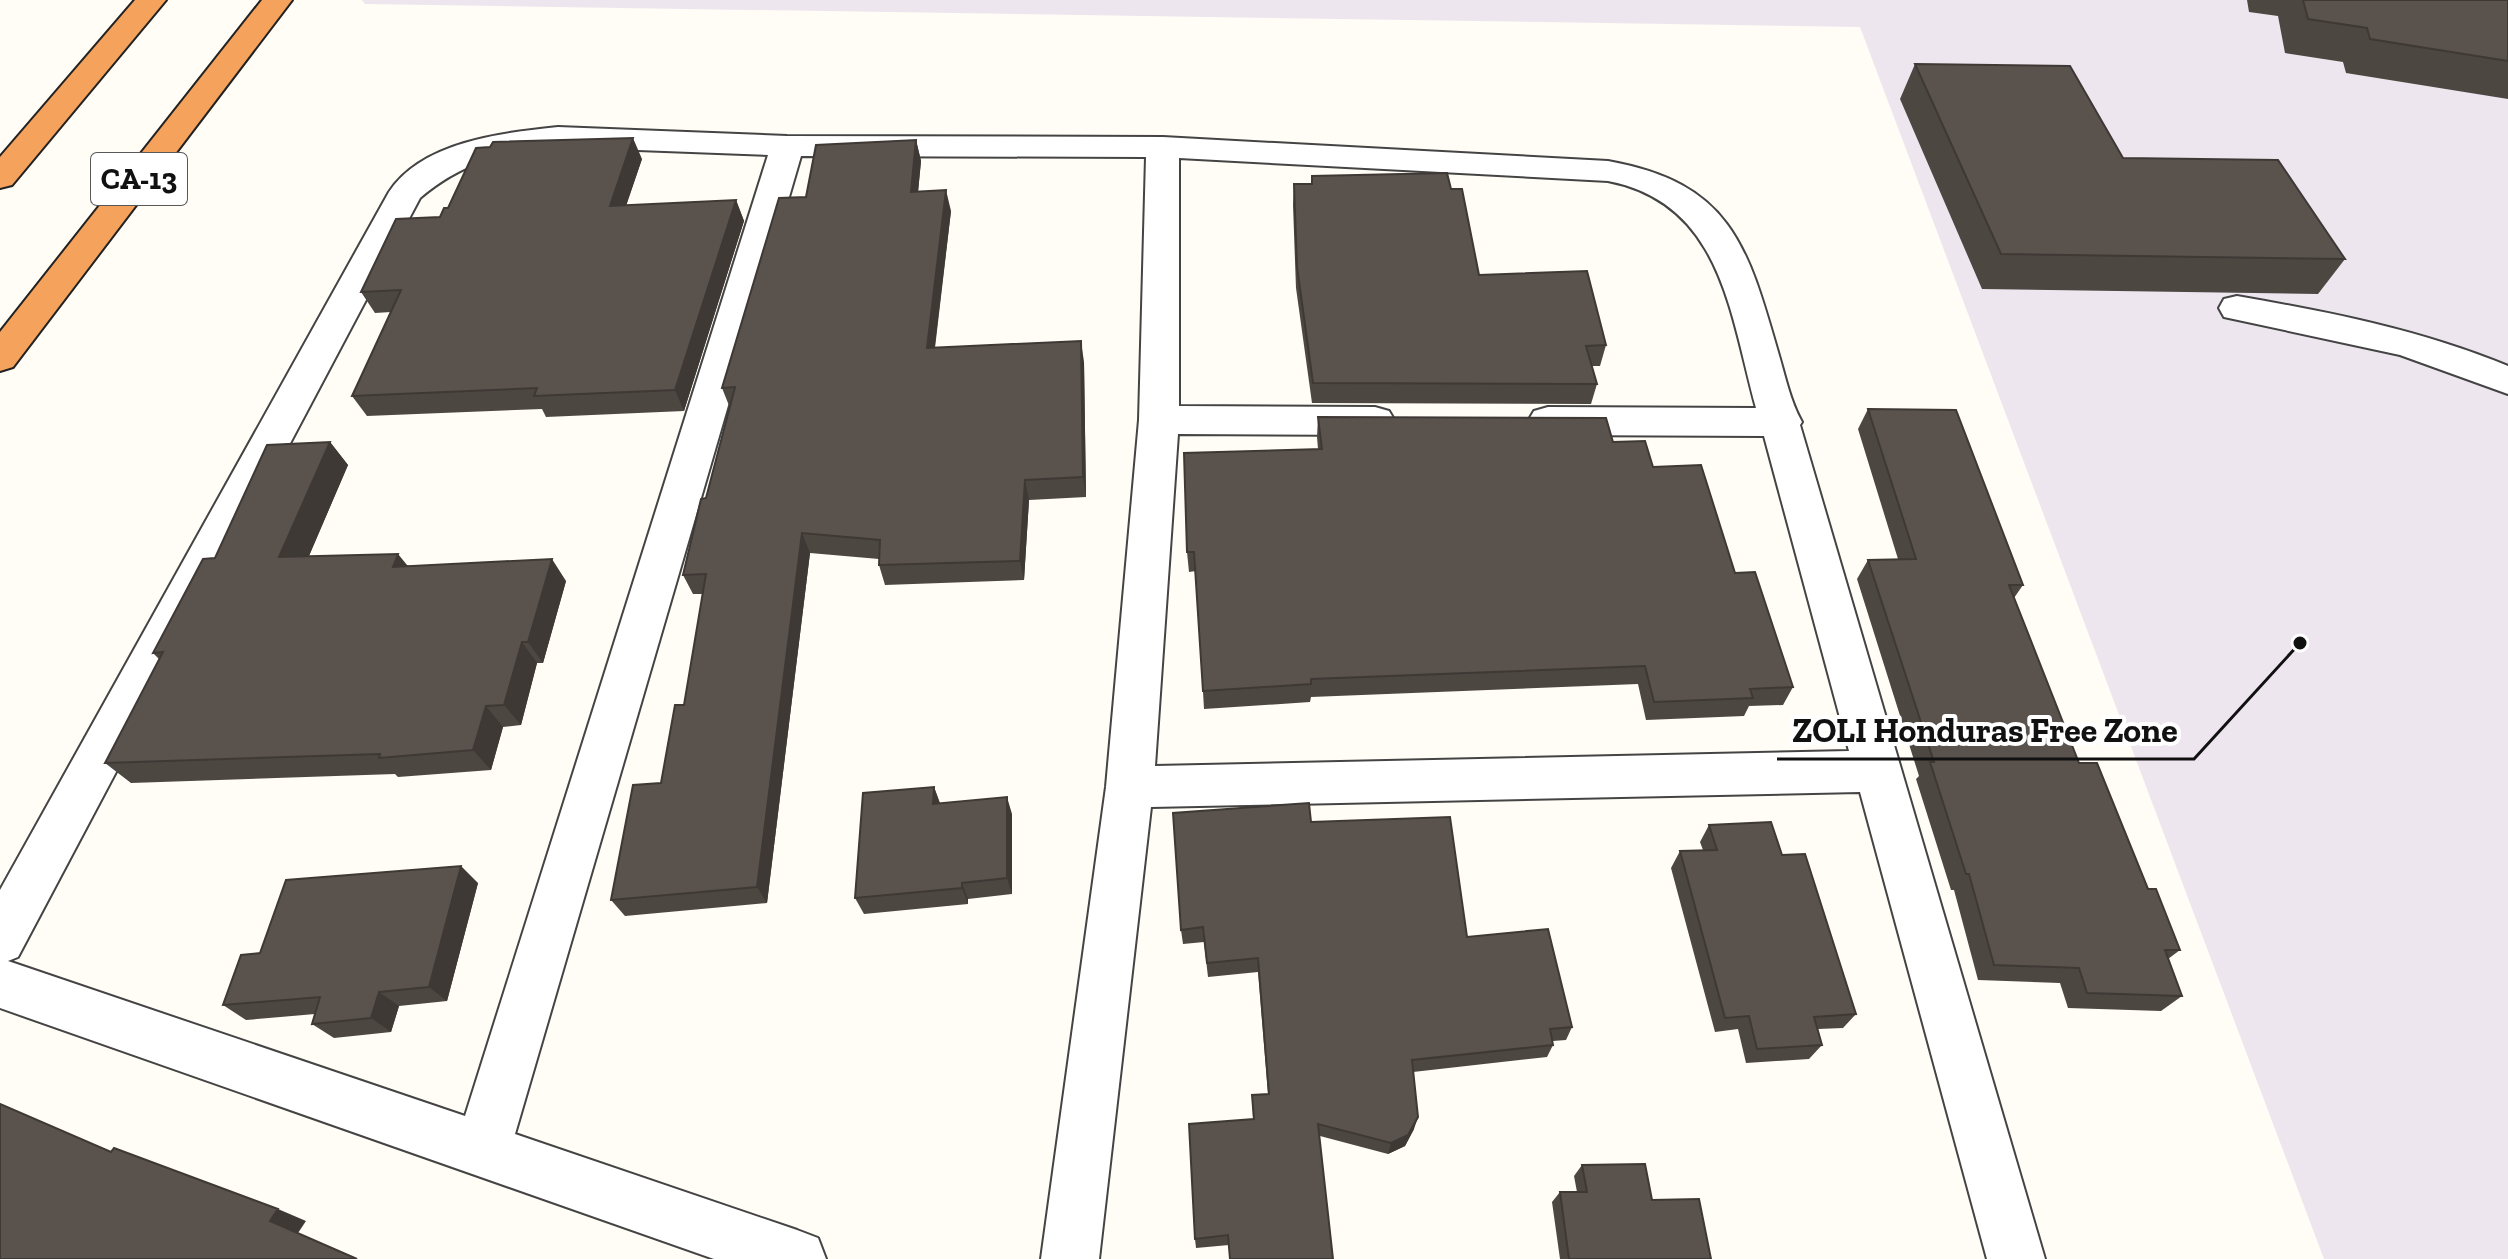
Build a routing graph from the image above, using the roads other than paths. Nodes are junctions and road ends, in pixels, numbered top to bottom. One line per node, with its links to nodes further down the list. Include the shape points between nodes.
1 (151, 0): 5 (highway)
2 (277, 0): 7 (highway, CA-13)
3 (787, 146): 4 (street); 15 (street, via 523,140 441,166 406,192); 17 (street)
4 (1163, 147): 9 (street); 12 (street, via 1608,171 1659,182 1708,224 1737,272)
5 (0, 178)
6 (2237, 308): 8 (street, via 2400,341)
7 (0, 358)
8 (2508, 381)
9 (1159, 420): 10 (street); 14 (street)
10 (1414, 421)
11 (1510, 421): 12 (street)
12 (1782, 422): 13 (street)
13 (1880, 771): 14 (street); 20 (street)
14 (1130, 787): 19 (street)
15 (0, 940)
16 (0, 983): 17 (street)
17 (482, 1151): 18 (street)
18 (797, 1259)
19 (1070, 1259)
20 (2016, 1259)

